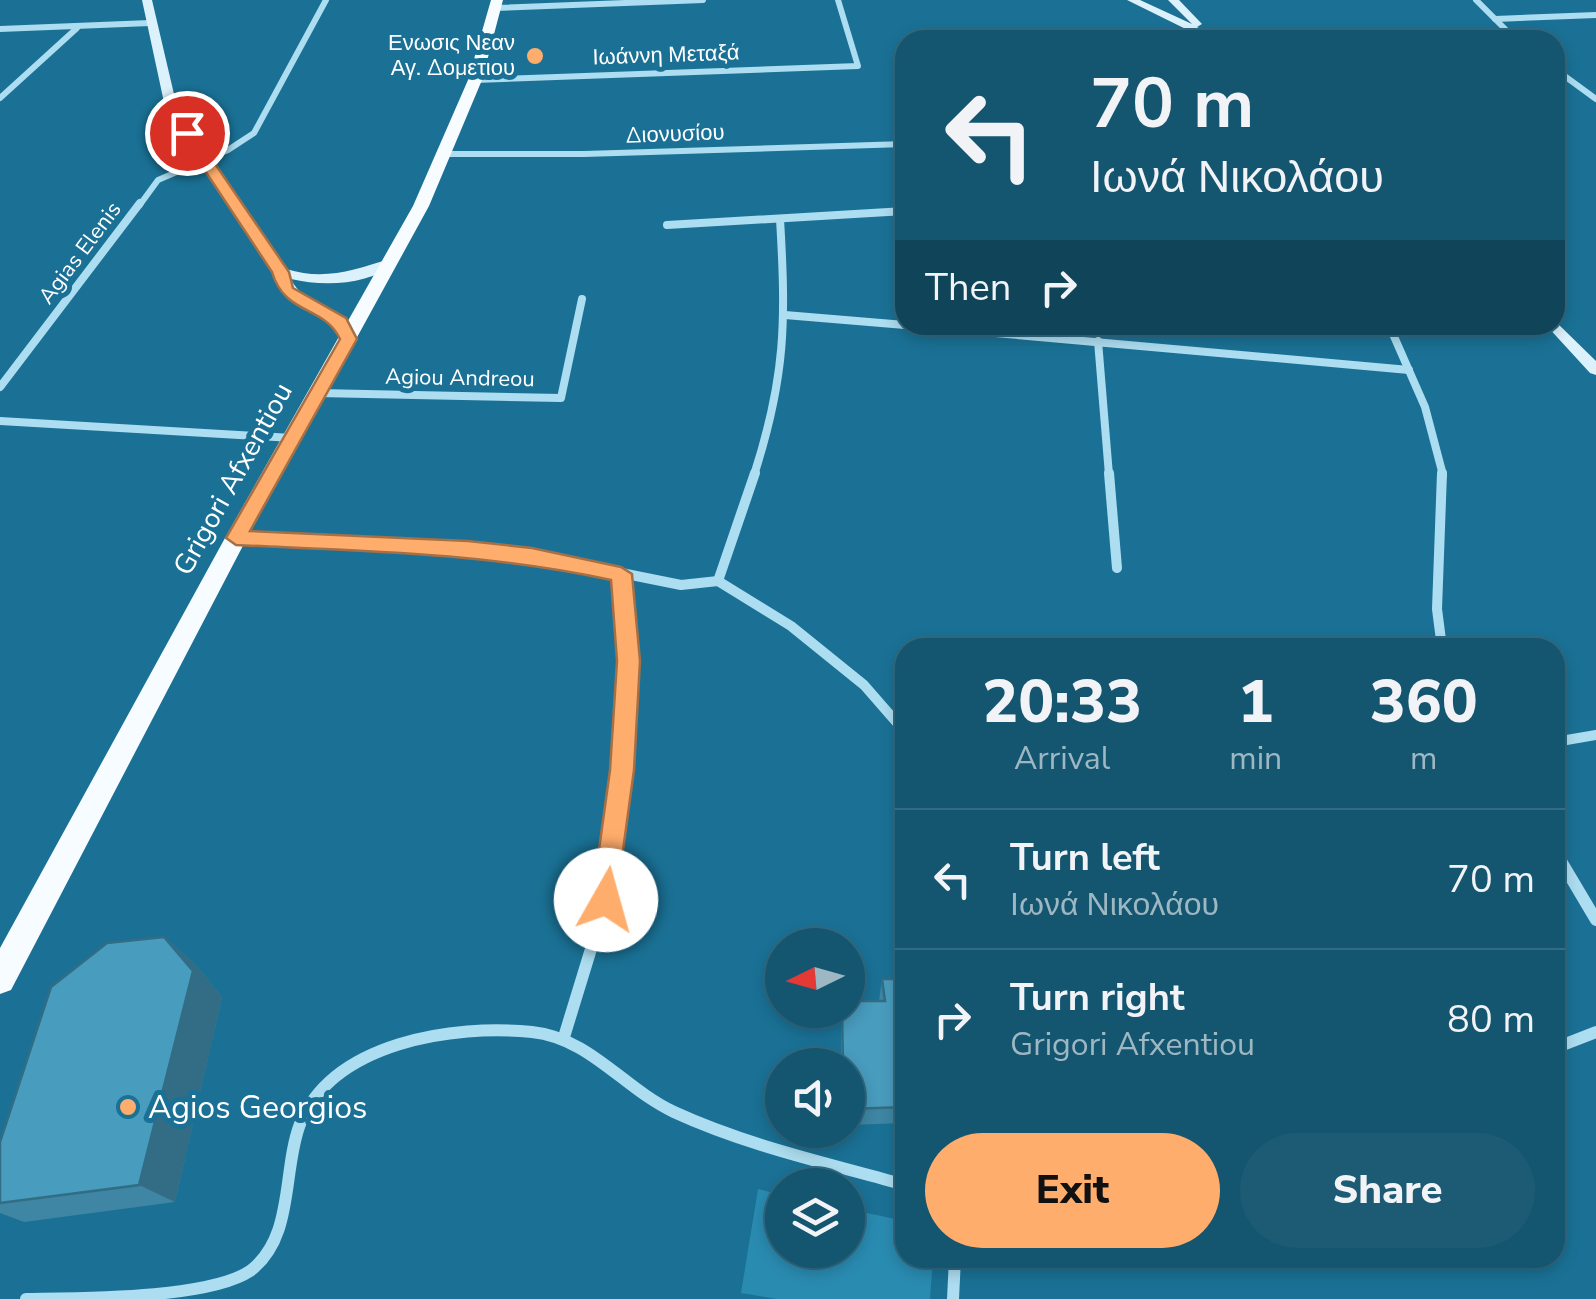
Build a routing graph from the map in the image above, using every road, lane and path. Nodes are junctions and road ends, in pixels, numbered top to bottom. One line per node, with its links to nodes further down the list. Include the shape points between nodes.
1 (148, 0): 11 (street)
2 (326, 0): 25 (street, Agias Elenis, via 254,133)
3 (703, 0): 8 (street)
4 (838, 0): 18 (street, Ιωάννη Μεταξά, via 858,66)
5 (1132, 0): 14 (street)
6 (1172, 0): 15 (street)
7 (1476, 0): 10 (street)
8 (496, 4): 18 (main road, Grigori Afxentiou)
9 (1596, 15): 10 (street)
10 (1494, 19): 16 (street)
11 (150, 23): 12 (street); 25 (street, via 166,98)
12 (78, 27): 13 (street); 21 (street)
13 (0, 29)
14 (1200, 30)
15 (1203, 30)
16 (1506, 30)
17 (1565, 76): 20 (street)
18 (475, 80): 24 (main road, Grigori Afxentiou)
19 (1596, 90): 20 (street)
20 (1586, 91): 22 (street)
21 (0, 98)
22 (1596, 99)
23 (895, 144): 24 (street, Διονυσίου)
24 (446, 154): 29 (main road, Grigori Afxentiou)
25 (203, 159): 30 (street); 41 (street, Agias Elenis, via 158,180)
26 (895, 212): 27 (street)
27 (780, 218): 28 (street); 32 (street)
28 (667, 225)
29 (390, 263): 30 (street, via 329,280); 37 (main road, Grigori Afxentiou)
30 (280, 272): 37 (street, via 295,299 340,322)
31 (582, 299): 42 (street, Agiou Andreou, via 560,398)
32 (785, 315): 33 (street); 48 (street, via 773,406)
33 (895, 324)
34 (1019, 335): 38 (street)
35 (1393, 335): 39 (street)
36 (1563, 335): 40 (street)
37 (349, 339): 42 (main road, Grigori Afxentiou)
38 (1098, 342): 39 (street); 46 (street)
39 (1409, 370): 49 (street, via 1443,471 1434,598)
40 (1596, 370)
41 (0, 388)
42 (318, 393): 44 (main road, Grigori Afxentiou)
43 (0, 421): 44 (street)
44 (293, 438): 45 (main road, Grigori Afxentiou)
45 (236, 538): 47 (street, via 468,548); 55 (main road, Grigori Afxentiou)
46 (1117, 568)
47 (621, 574): 48 (street, via 680,585); 57 (street, via 628,661 620,788 606,900)
48 (718, 581): 50 (street, via 791,626 864,685)
49 (1440, 638)
50 (895, 721)
51 (1596, 734): 52 (street)
52 (1565, 740)
53 (1565, 869): 54 (street)
54 (1596, 920)
55 (0, 978)
56 (1596, 1032): 58 (street)
57 (564, 1037): 59 (street, via 640,1094 728,1134); 61 (street, via 440,1037 356,1061 300,1122 278,1232 265,1256 240,1278 203,1291)
58 (1565, 1044)
59 (895, 1181)
60 (955, 1268): 62 (street)
61 (26, 1299)
62 (953, 1299)

